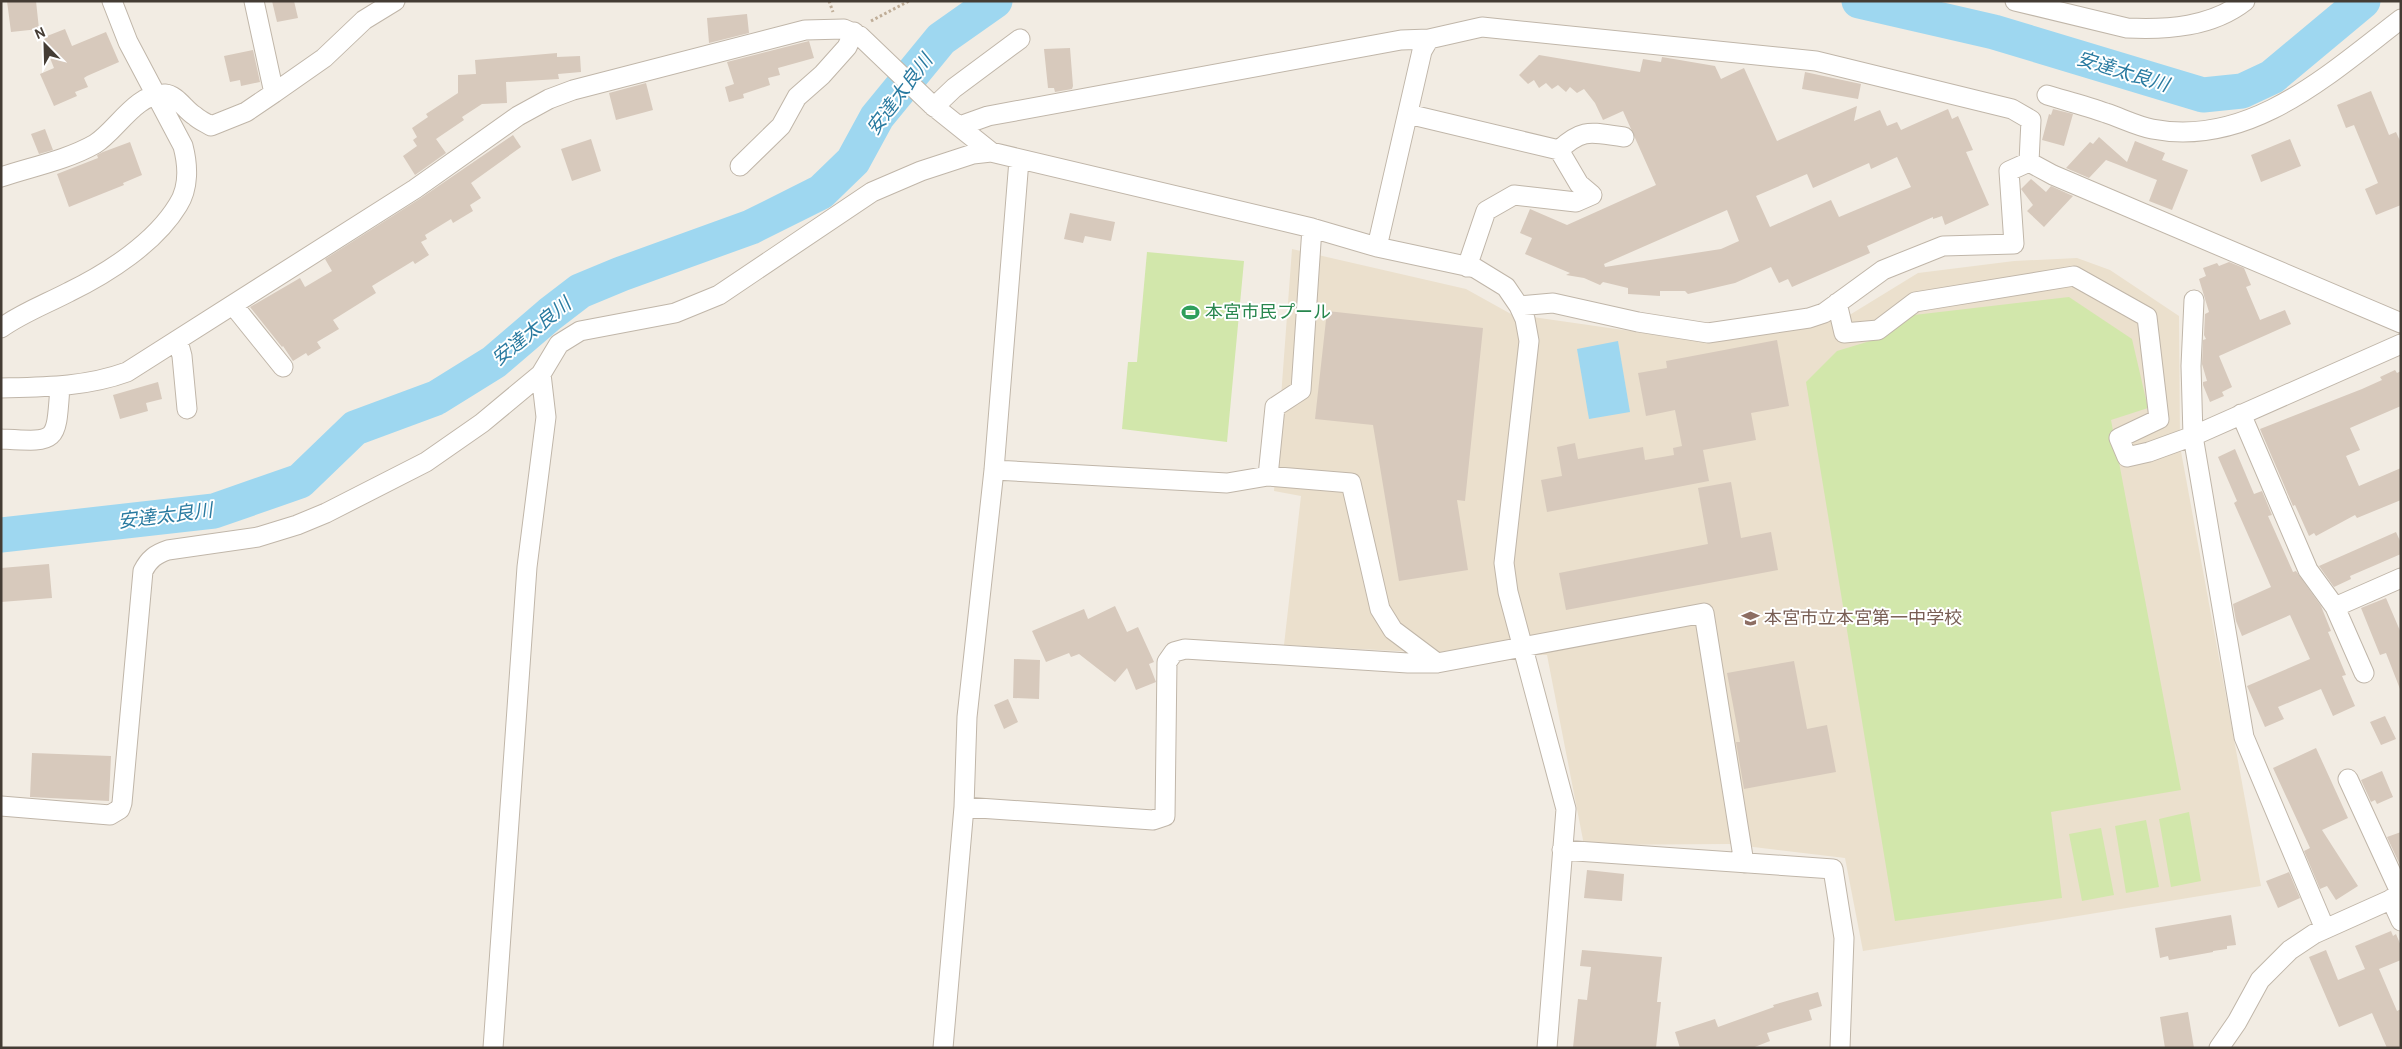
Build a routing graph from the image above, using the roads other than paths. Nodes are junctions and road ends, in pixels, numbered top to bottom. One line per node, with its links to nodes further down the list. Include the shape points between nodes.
1 (112, 1): 11 (street, via 128,42)
2 (254, 1): 10 (street)
3 (395, 1): 10 (street, via 364,20 324,58)
4 (2015, 1): 5 (street, via 2126,28 2144,29 2191,25 2218,17)
5 (2245, 1)
6 (2401, 19): 12 (street, via 2274,110 2224,128 2176,133 2150,129)
7 (857, 34): 13 (street); 21 (street, via 822,75 797,97 781,126); 28 (street, via 844,29 805,30 549,99 518,116 415,189)
8 (1020, 39): 13 (street)
9 (1429, 39): 14 (street, via 1422,51); 15 (street, via 1401,40 988,116); 20 (street, via 1482,27 1816,60 2020,113 2030,120)
10 (274, 93): 11 (street, via 246,112 211,126 195,117 174,97)
11 (156, 95): 22 (street, via 139,104 95,144); 31 (street, via 176,130 186,158 184,190 178,205 139,247 114,266)
12 (2048, 95)
13 (932, 106): 15 (street)
14 (1408, 114): 17 (street); 24 (street)
15 (960, 126): 18 (street)
16 (1624, 137): 17 (street, via 1583,133 1573,137)
17 (1559, 150): 25 (street, via 1579,184 1592,195 1576,202 1514,195 1486,212)
18 (991, 152): 19 (street); 35 (street, via 973,154 921,171 872,192 718,295 675,312 580,330 559,344)
19 (1019, 160): 23 (street); 42 (street)
20 (2029, 162): 27 (street, via 2009,171 2014,244 1943,246 1883,270); 30 (street)
21 (740, 166)
22 (1, 177)
23 (1312, 228): 24 (street); 43 (street, via 1302,390 1275,406)
24 (1377, 247): 25 (street)
25 (1467, 267): 29 (street, via 1506,287)
26 (2194, 300): 40 (street, via 2191,366)
27 (1836, 304): 29 (street, via 1809,318 1708,333 1638,322 1553,303); 40 (street, via 1844,333 1878,330 1915,302 2074,276 2146,318 2159,419 2119,438 2127,457)
28 (233, 305): 32 (street); 34 (street)
29 (1520, 306): 46 (street, via 1529,341 1504,563)
30 (2401, 323)
31 (1, 328)
32 (178, 341): 36 (street, via 127,372 94,382); 38 (street)
33 (2401, 344): 39 (street)
34 (282, 367)
35 (541, 374): 50 (street, via 482,423 426,462 326,513 258,537 157,554 143,571 120,809 110,815); 57 (street, via 546,417 527,567)
36 (60, 386): 37 (street); 41 (street, via 58,420 51,435 42,441)
37 (1, 388)
38 (187, 409)
39 (2241, 414): 40 (street); 45 (street, via 2308,570)
40 (2193, 436): 56 (street, via 2244,737)
41 (1, 439)
42 (994, 470): 43 (street, via 1227,483); 51 (street, via 967,717)
43 (1268, 476): 47 (street, via 1351,483 1380,609 1393,630)
44 (2401, 578): 45 (street)
45 (2335, 606): 48 (street)
46 (1523, 647): 47 (street); 52 (street, via 1566,809); 53 (street, via 1704,614)
47 (1437, 662): 51 (street, via 1185,649 1174,652 1167,662 1165,816 1153,820)
48 (2364, 673)
49 (2348, 779): 54 (street)
50 (1, 806)
51 (964, 807): 58 (street)
52 (1562, 850): 53 (street); 59 (street)
53 (1744, 863): 60 (street, via 1833,869 1844,938)
54 (2397, 896): 55 (street); 56 (street)
55 (2401, 921)
56 (2325, 929): 61 (street, via 2290,950 2269,969)
57 (493, 1048)
58 (943, 1048)
59 (1547, 1048)
60 (1840, 1048)
61 (2219, 1048)

